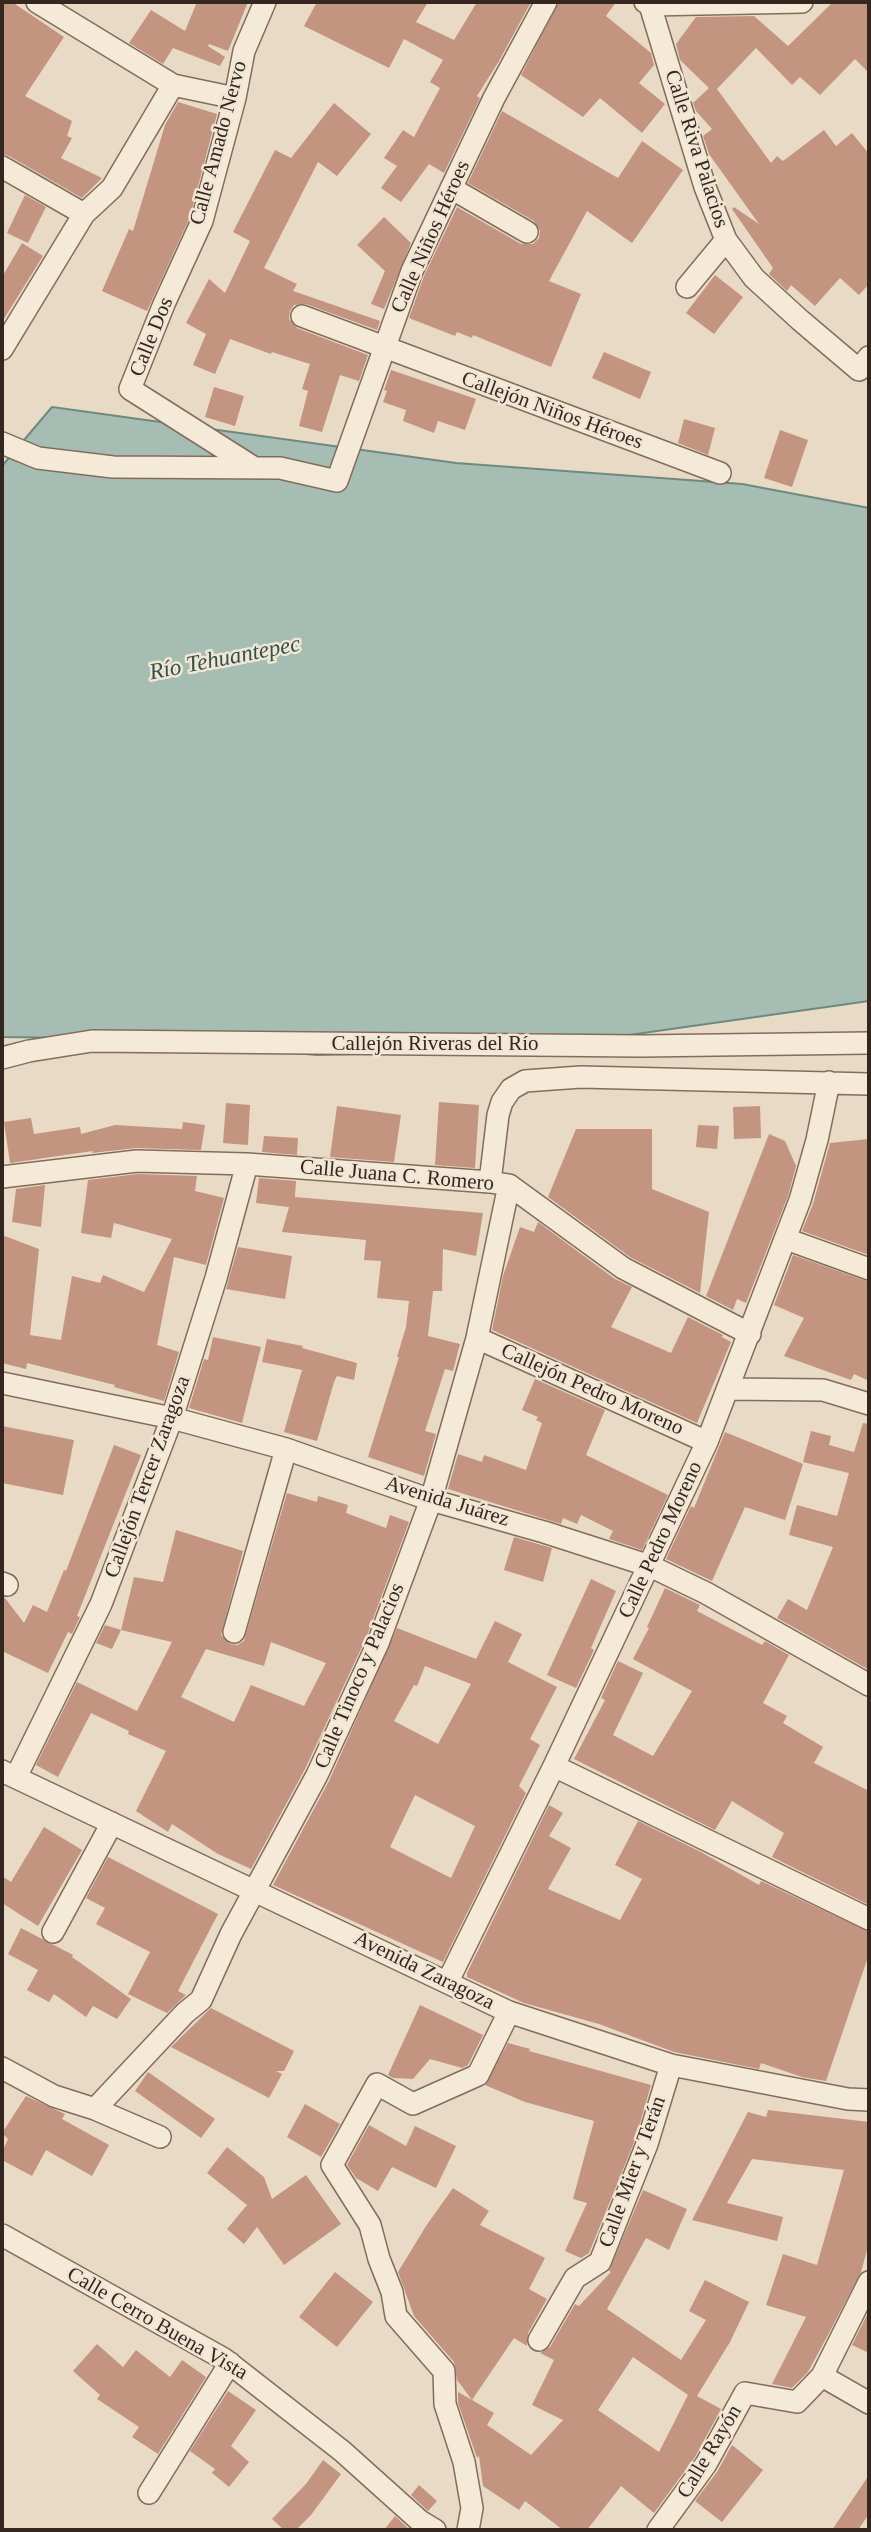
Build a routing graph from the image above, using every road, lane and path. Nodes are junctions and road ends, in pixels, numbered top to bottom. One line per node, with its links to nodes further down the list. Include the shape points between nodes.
1 (37, 2): 6 (street)
2 (265, 2): 7 (street, Calle Amado Nervo, via 243,51)
3 (546, 2): 9 (street, Calle Niños Héroes, via 494,97)
4 (802, 2): 5 (street)
5 (648, 3): 12 (street, Calle Riva Palacios)
6 (173, 85): 7 (street); 10 (street, via 112,188)
7 (235, 98): 13 (street, Calle Amado Nervo, via 202,221)
8 (2, 167): 10 (street)
9 (452, 188): 11 (street); 17 (street, Calle Niños Héroes, via 412,271)
10 (84, 214): 16 (street)
11 (527, 232)
12 (726, 240): 14 (street); 18 (street, Calle Riva Palacios, via 754,278 800,320)
13 (173, 285): 20 (street, Calle Dos, via 130,388)
14 (687, 287)
15 (302, 316): 17 (street, Callejón Niños Héroes)
16 (2, 349)
17 (384, 349): 20 (street, Calle Niños Héroes, via 337,481); 21 (street, Callejón Niños Héroes)
18 (864, 363)
19 (2, 443): 20 (street, via 38,458 113,467)
20 (253, 467)
21 (720, 472)
22 (869, 1043): 23 (street, Callejón Riveras del Río, via 627,1046 92,1041)
23 (2, 1058)
24 (830, 1082): 25 (street, Calle Tinoco y Palacios); 28 (street, Calle Tinoco y Palacios, via 581,1077 525,1081 511,1089 498,1115); 29 (street, Calle Pedro Moreno)
25 (869, 1084)
26 (247, 1164): 27 (street, Calle Juana C. Romero, via 137,1161); 28 (street, Calle Juana C. Romero); 36 (street, Callejón Tercer Zaragoza)
27 (2, 1177)
28 (499, 1184): 31 (street, Calle Juana C. Romero, via 623,1268); 32 (street, Calle Tinoco y Palacios)
29 (786, 1239): 30 (street); 31 (street, Calle Pedro Moreno)
30 (869, 1269)
31 (750, 1334): 34 (street, Calle Pedro Moreno)
32 (477, 1338): 37 (street, Callejón Pedro Moreno); 39 (street, Calle Tinoco y Palacios)
33 (2, 1383): 36 (street, Avenida Juárez)
34 (728, 1389): 35 (street, via 823,1390); 37 (street, Calle Pedro Moreno)
35 (869, 1404)
36 (172, 1418): 38 (street, Avenida Juárez); 44 (street, Callejón Tercer Zaragoza, via 101,1604)
37 (707, 1443): 40 (street, Calle Pedro Moreno)
38 (286, 1449): 39 (street, Avenida Juárez); 41 (street)
39 (432, 1500): 40 (street, Avenida Juárez); 46 (street, Calle Tinoco y Palacios, via 378,1643 317,1775)
40 (650, 1566): 42 (street, Avenida Juárez); 43 (street, Calle Pedro Moreno)
41 (234, 1632)
42 (869, 1685)
43 (554, 1766): 47 (street); 49 (street, Calle Pedro Moreno)
44 (9, 1774): 45 (street, Avenida Zaragoza)
45 (112, 1823): 46 (street, Avenida Zaragoza); 48 (street)
46 (254, 1891): 49 (street, Avenida Zaragoza); 54 (street, Calle Tinoco y Palacios, via 201,2000)
47 (869, 1919)
48 (52, 1932)
49 (448, 1981): 50 (street, Avenida Zaragoza)
50 (509, 2012): 51 (street, Avenida Zaragoza); 64 (street, via 478,2075 413,2104 377,2084 332,2165 370,2225 396,2316 444,2371 445,2404 464,2462 472,2508)
51 (671, 2065): 53 (street, Avenida Zaragoza); 58 (street, Calle Mier y Terán, via 647,2144 600,2262 575,2278)
52 (2, 2068): 54 (street, via 54,2096)
53 (869, 2100)
54 (95, 2109): 55 (street)
55 (160, 2137)
56 (2, 2235): 59 (street, Calle Cerro Buena Vista)
57 (869, 2283): 60 (street, Calle Rayón)
58 (539, 2340)
59 (230, 2364): 62 (street); 63 (street, Calle Cerro Buena Vista)
60 (822, 2376): 61 (street); 65 (street, Calle Rayón, via 797,2402 745,2393 706,2464)
61 (869, 2403)
62 (149, 2493)
63 (435, 2530)
64 (468, 2530)
65 (658, 2530)

